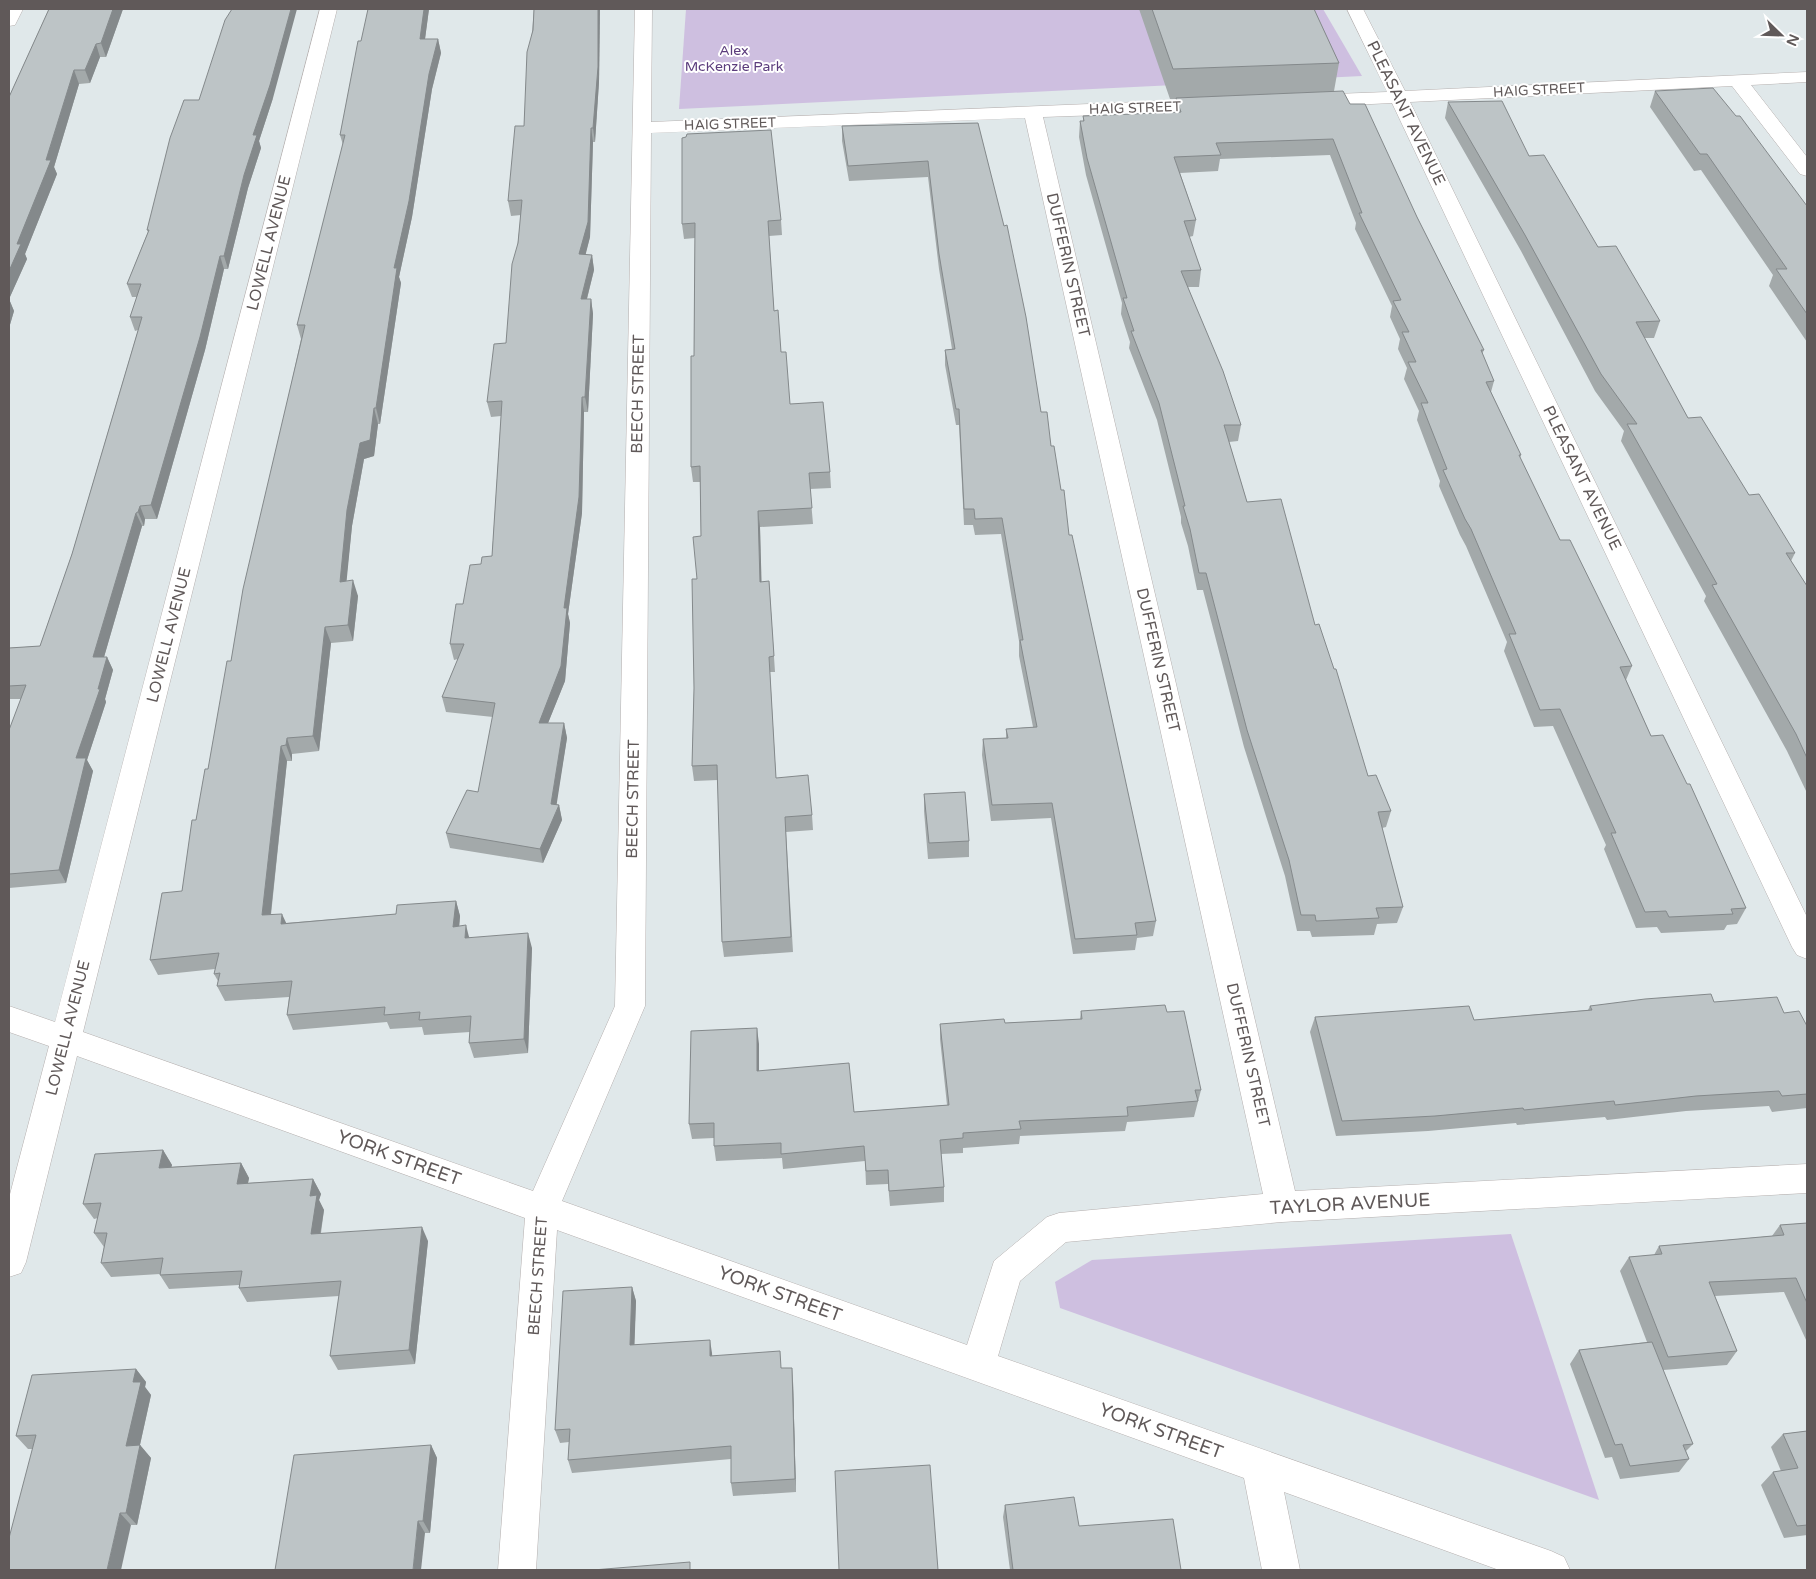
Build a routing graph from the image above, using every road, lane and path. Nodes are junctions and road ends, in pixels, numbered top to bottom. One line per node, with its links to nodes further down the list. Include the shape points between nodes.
1 (14, 9): 5 (street)
2 (328, 9): 16 (street, LOWELL AVENUE)
3 (644, 9): 12 (street, BEECH STREET)
4 (1354, 9): 8 (street, PLEASANT AVENUE)
5 (9, 20)
6 (1807, 77): 7 (street, HAIG STREET)
7 (1738, 81): 8 (street, HAIG STREET); 13 (street)
8 (1399, 97): 9 (street, HAIG STREET); 14 (street, PLEASANT AVENUE)
9 (1293, 102)
10 (1226, 104): 11 (street, HAIG STREET)
11 (1033, 113): 12 (street, HAIG STREET); 18 (street, DUFFERIN STREET)
12 (642, 128): 19 (street, BEECH STREET, via 630,1006)
13 (1807, 170)
14 (1807, 947)
15 (9, 1019): 16 (street, YORK STREET)
16 (66, 1039): 19 (street, YORK STREET); 20 (street, LOWELL AVENUE)
17 (1807, 1180): 18 (street, TAYLOR AVENUE)
18 (1282, 1207): 21 (street, TAYLOR AVENUE, via 1059,1228 1006,1272)
19 (542, 1209): 21 (street, YORK STREET); 23 (street, BEECH STREET)
20 (9, 1262)
21 (978, 1365): 22 (street, YORK STREET)
22 (1260, 1466): 24 (street); 25 (street, YORK STREET)
23 (517, 1570)
24 (1281, 1570)
25 (1551, 1570)

